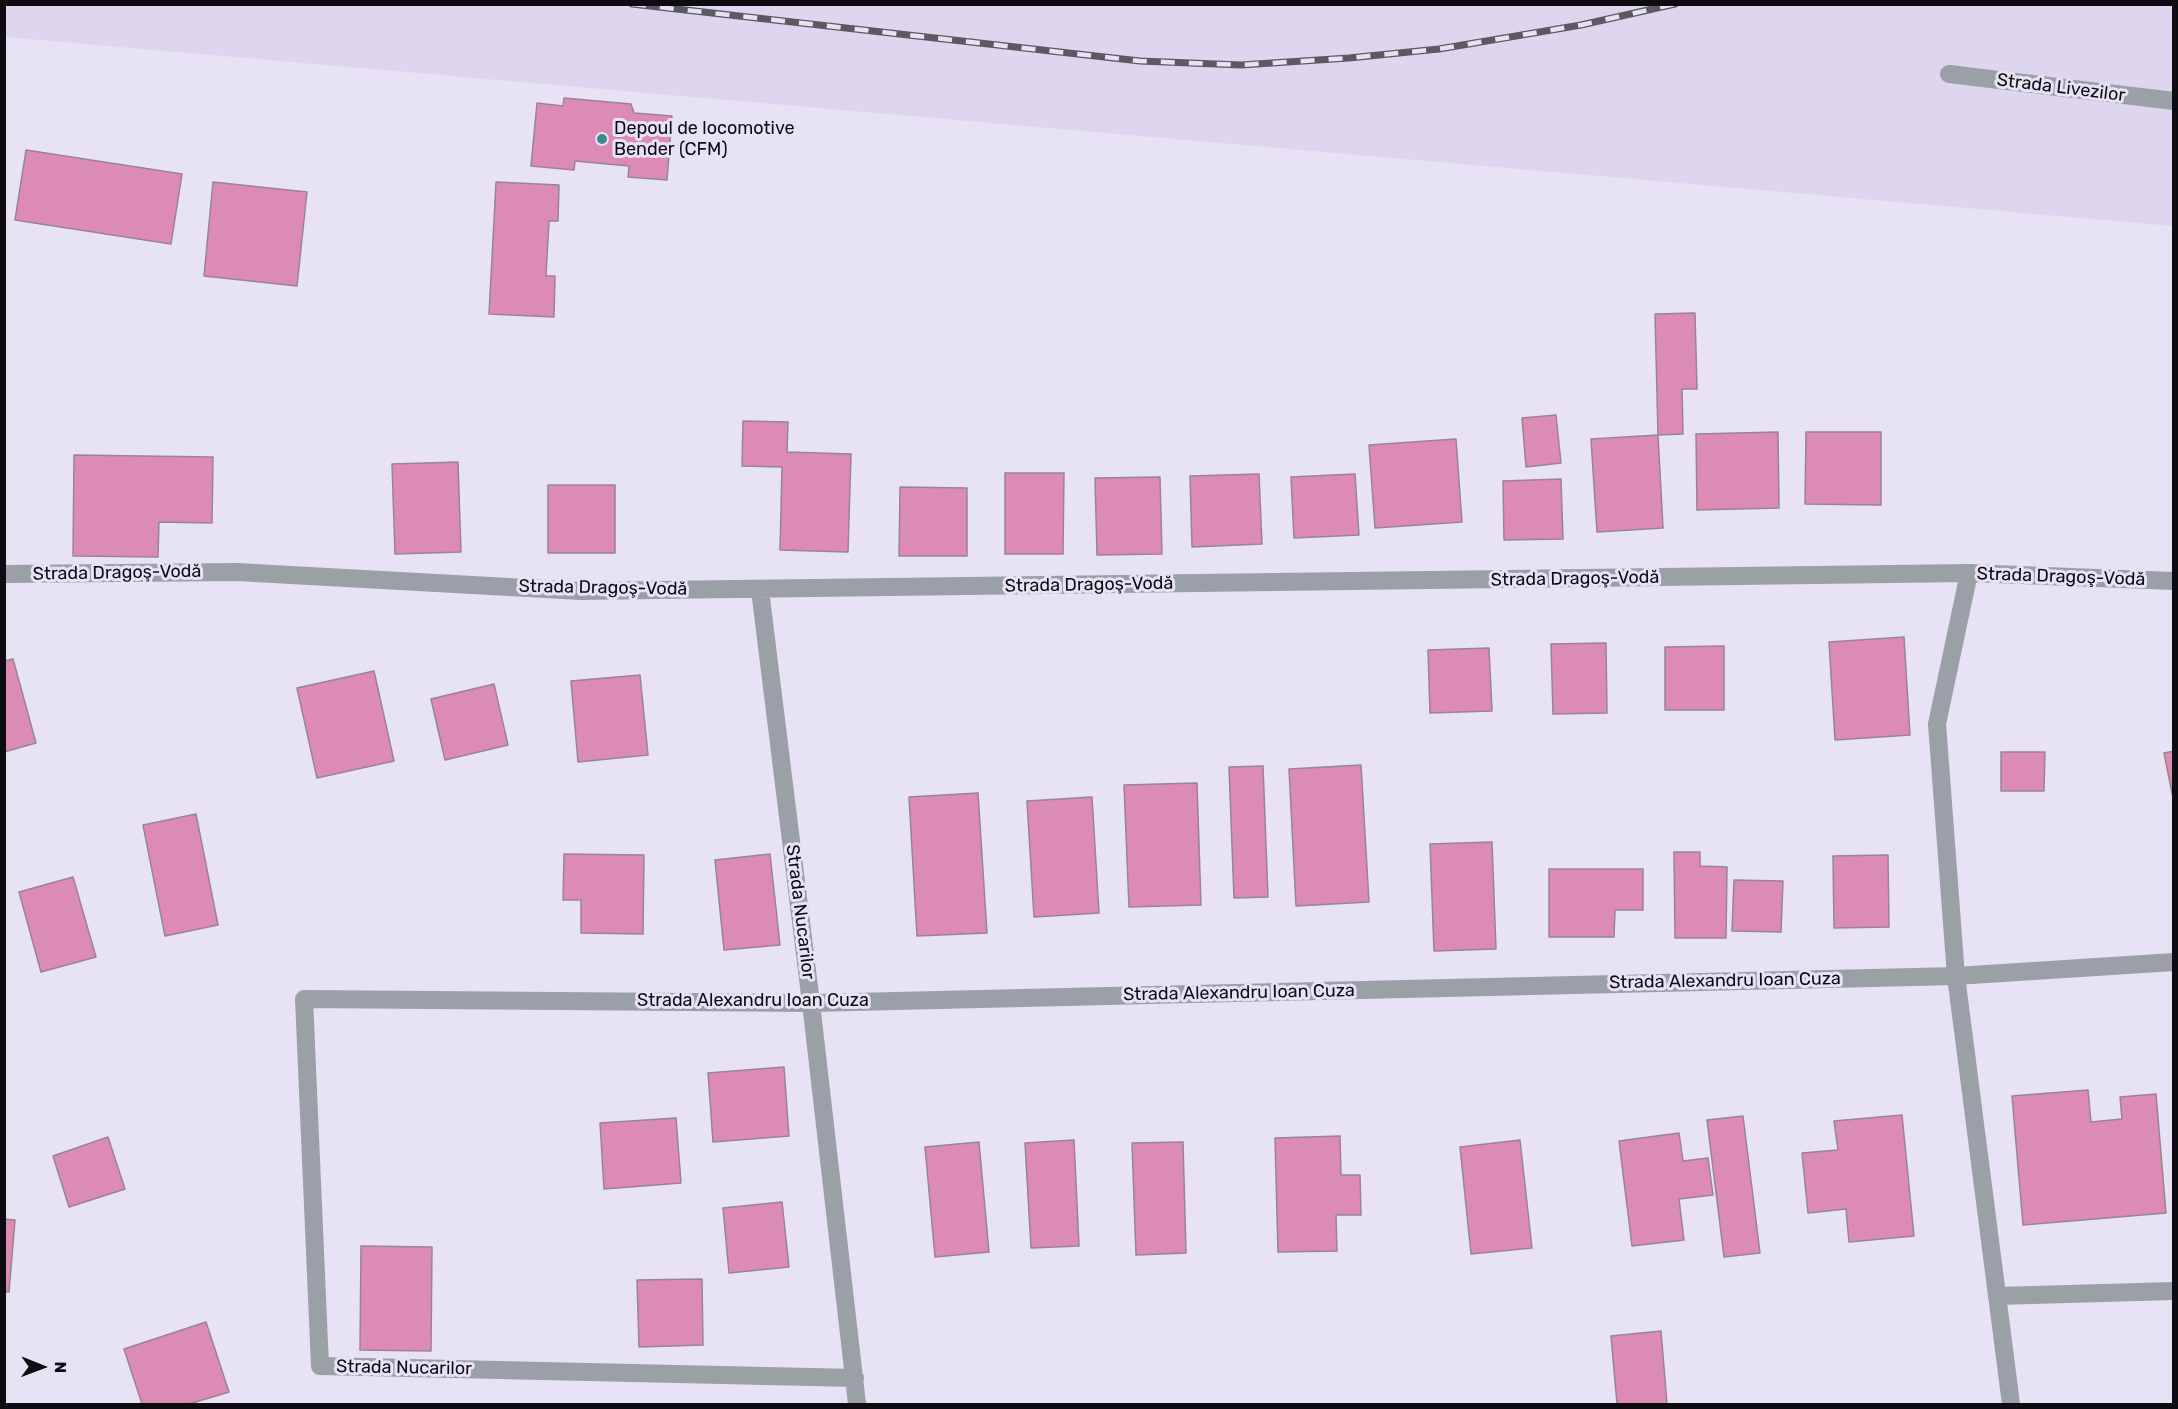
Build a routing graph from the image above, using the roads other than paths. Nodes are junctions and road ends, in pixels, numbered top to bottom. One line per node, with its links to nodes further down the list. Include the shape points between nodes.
1 (1949, 74): 2 (street, Strada Livezilor)
2 (2174, 101)
3 (1969, 573): 5 (street, Strada Dragoş-Vodă); 6 (street, Strada Dragoş-Vodă); 8 (street, via 1937,724)
4 (4, 574): 6 (street, Strada Dragoş-Vodă, via 237,572 581,591)
5 (2174, 581)
6 (760, 590): 10 (street, Strada Nucarilor)
7 (2174, 963): 8 (street, Strada Alexandru Ioan Cuza)
8 (1956, 976): 10 (street, Strada Alexandru Ioan Cuza); 12 (street)
9 (304, 999): 10 (street, Strada Alexandru Ioan Cuza); 13 (street, Strada Nucarilor, via 320,1366)
10 (811, 1003): 13 (street, Strada Nucarilor)
11 (2174, 1291): 12 (street)
12 (1997, 1296): 15 (street)
13 (855, 1378): 14 (street, Strada Nucarilor)
14 (857, 1404)
15 (2011, 1404)

